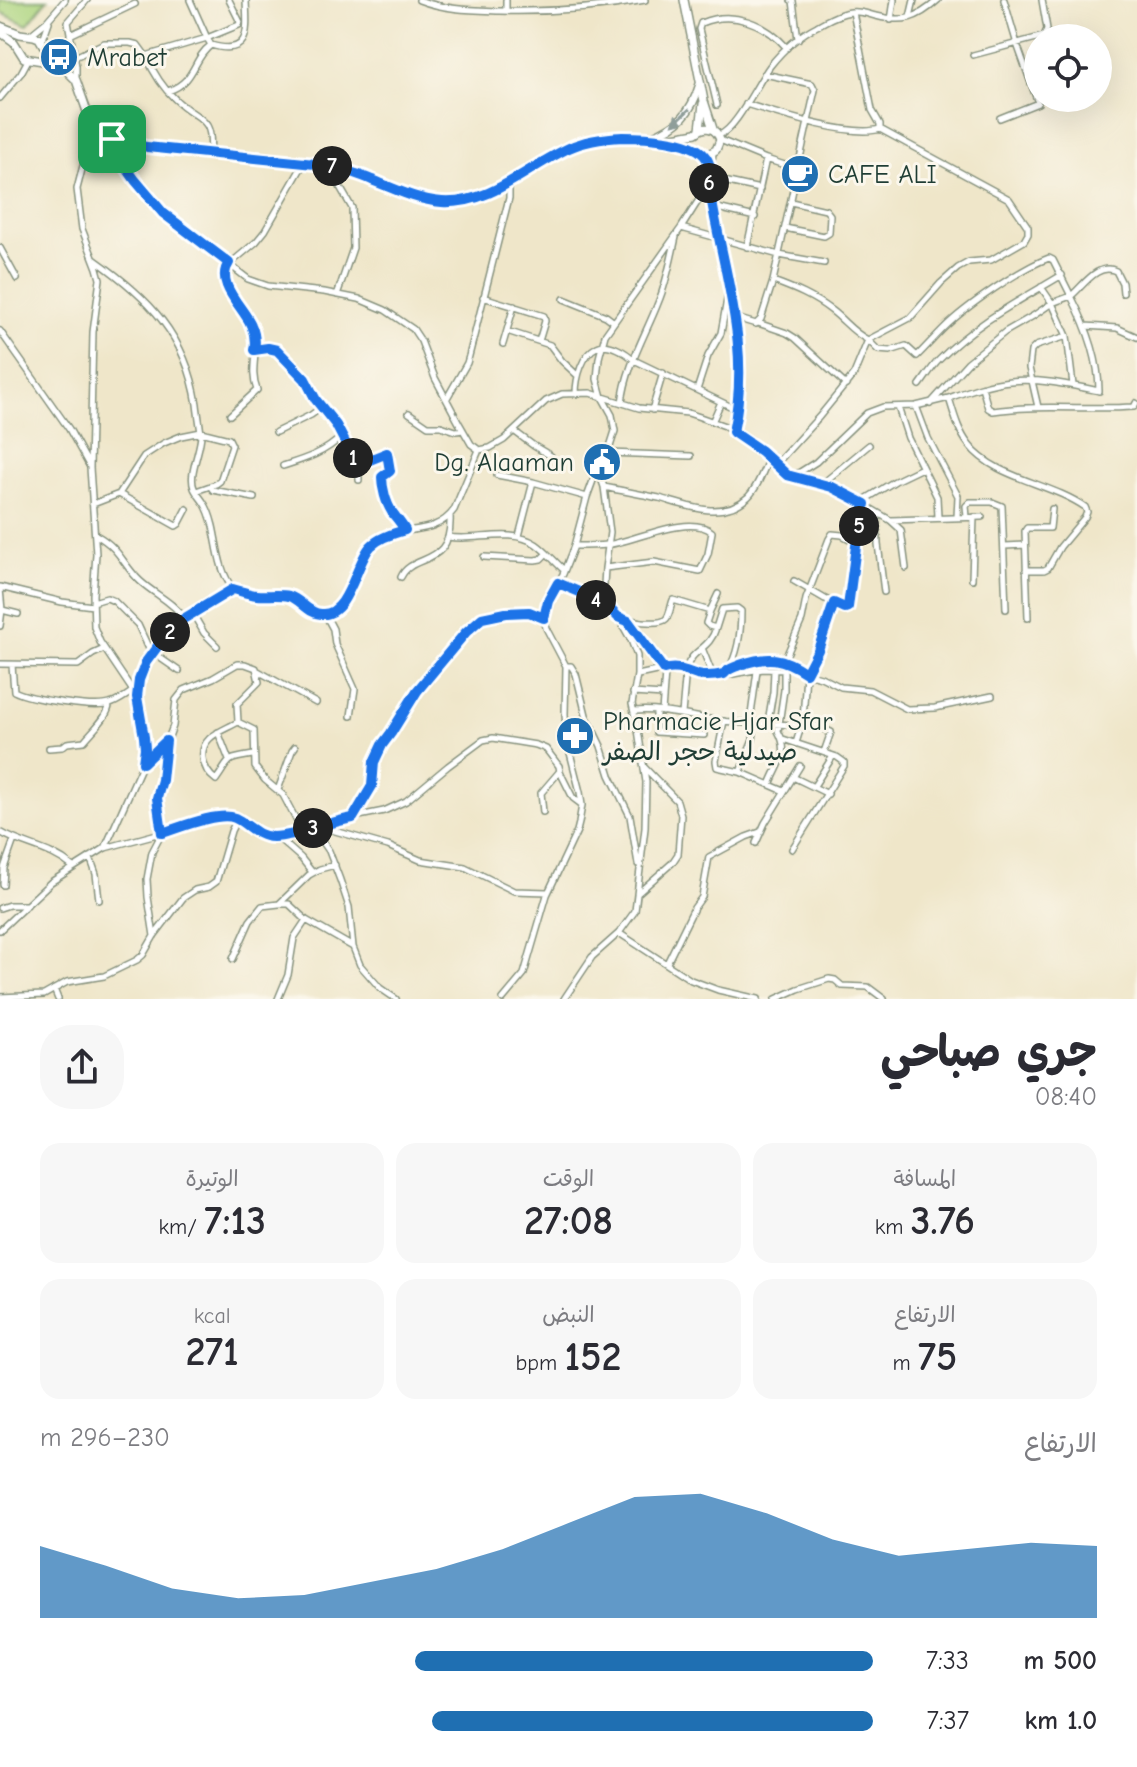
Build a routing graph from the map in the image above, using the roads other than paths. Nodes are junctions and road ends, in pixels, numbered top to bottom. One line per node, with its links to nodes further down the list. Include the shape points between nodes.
1 (65, 0): 21 (street)
2 (87, 0): 29 (street, via 68,22)
3 (190, 0): 30 (street)
4 (229, 0): 24 (street)
5 (246, 0): 27 (street)
6 (419, 0): 17 (street)
7 (506, 0): 19 (street)
8 (645, 0): 16 (street)
9 (684, 0): 33 (street)
10 (792, 0): 31 (street)
11 (894, 0): 23 (street)
12 (914, 0): 22 (street)
13 (938, 0): 22 (street)
14 (1004, 0): 35 (street)
15 (1042, 0): 35 (street, via 1046,34)
16 (632, 1): 19 (street)
17 (430, 2): 19 (street, via 453,9)
18 (135, 4): 29 (street)
19 (506, 11)
20 (853, 12): 23 (street); 31 (street); 55 (street)
21 (51, 17): 28 (street); 34 (street)
22 (910, 17): 23 (street)
23 (891, 20)
24 (239, 25): 27 (street); 30 (street)
25 (0, 26): 28 (street)
26 (0, 32): 37 (street)
27 (247, 32): 36 (street, via 232,47)
28 (28, 35): 34 (street); 37 (street)
29 (70, 35): 41 (street)
30 (207, 38): 36 (street); 40 (street)
31 (798, 39): 38 (street)
32 (702, 41): 33 (street); 38 (street, via 701,23 733,17 761,27); 51 (street)
33 (693, 43): 46 (street)
34 (42, 44): 42 (street, via 41,55); 43 (street)
35 (1017, 44): 39 (street); 52 (street, via 1038,103)
36 (211, 45): 47 (street, via 193,73)
37 (18, 46): 42 (street, via 20,55)
38 (787, 48): 44 (street)
39 (973, 55)
40 (146, 56): 41 (street, via 138,45 104,43); 47 (street)
41 (75, 57): 45 (street)
42 (31, 60): 43 (street); 48 (street)
43 (60, 64): 45 (street)
44 (764, 74): 50 (street); 54 (street, via 813,86)
45 (76, 80): 53 (street)
46 (700, 82): 49 (street); 58 (street, one-way to 58, via 684,118)
47 (168, 91): 62 (street, via 207,125)
48 (0, 98)
49 (704, 101): 56 (street); 57 (street)
50 (746, 104): 54 (street); 57 (street, via 728,131)
51 (717, 105)
52 (1000, 118)
53 (90, 120): 59 (street); 80 (street, via 77,189 82,229)
54 (808, 122): 55 (street); 65 (street)
55 (880, 129): 105 (street, via 1009,199 1029,231 1024,241 999,256 958,268 910,318)
56 (698, 131): 57 (street, via 709,128); 60 (street); 61 (street, via 693,141)
57 (717, 135): 61 (street, via 718,147); 63 (street)
58 (648, 138): 60 (street); 68 (street, via 582,143)
59 (112, 139): 62 (street); 81 (street, via 114,150 157,206)
60 (662, 139): 61 (street)
61 (704, 152): 67 (street)
62 (210, 153): 64 (street)
63 (766, 159): 65 (street); 69 (street)
64 (305, 162): 66 (street); 81 (street, via 265,231)
65 (797, 169): 70 (street)
66 (347, 170): 68 (street, via 412,197 443,202 470,200); 89 (street, via 340,187 352,208 353,248)
67 (710, 181): 69 (street); 71 (street); 73 (street)
68 (506, 184): 91 (street, via 509,198)
69 (760, 189): 72 (street)
70 (791, 202): 74 (street); 74 (street, via 826,210 829,233)
71 (713, 207): 72 (street); 76 (street)
72 (755, 217): 77 (street)
73 (681, 228): 75 (street); 76 (street)
74 (785, 228): 79 (street)
75 (677, 235): 96 (street); 110 (street, via 665,284)
76 (719, 239): 77 (street); 87 (street)
77 (747, 247): 79 (street)
78 (0, 248): 84 (street)
79 (779, 255): 82 (street); 85 (street)
80 (94, 259): 138 (street, via 145,300 177,341 193,383); 151 (street, via 100,285)
81 (229, 263): 89 (street, via 258,284); 109 (street, via 228,288 250,323)
82 (824, 263)
83 (1062, 275): 86 (street); 90 (street); 105 (street, via 1051,258 1036,263 953,320 917,356 906,346 878,350)
84 (17, 279)
85 (773, 281): 97 (street); 105 (street, via 813,297)
86 (1041, 287): 93 (street); 115 (street, via 959,343)
87 (729, 289): 95 (street); 98 (street)
88 (1123, 293): 90 (street, via 1116,271 1108,268)
89 (337, 295): 122 (street, via 377,307 413,329)
90 (1071, 296): 93 (street); 99 (street)
91 (483, 297): 94 (street); 122 (street, via 467,363)
92 (564, 299): 96 (street)
93 (1052, 303): 103 (street); 126 (street, via 976,356)
94 (514, 306): 102 (street); 106 (street, via 544,316)
95 (736, 318): 97 (street); 100 (street)
96 (614, 322): 108 (street)
97 (758, 323): 114 (street, via 795,338)
98 (723, 326): 100 (street); 118 (street)
99 (1085, 326): 104 (street, via 1117,328); 116 (street, via 1099,391)
100 (737, 327): 132 (street)
101 (0, 331): 151 (street)
102 (507, 331): 106 (street); 107 (street)
103 (1067, 336): 113 (street, via 1031,351); 116 (street)
104 (1137, 337)
105 (868, 340): 114 (street)
106 (539, 341): 112 (street, via 552,346)
107 (503, 344)
108 (602, 345): 110 (street); 112 (street); 120 (street, via 597,379)
109 (254, 350): 129 (street, via 277,350 305,379); 134 (street, via 257,390)
110 (634, 360): 111 (street); 124 (street)
111 (663, 373): 118 (street); 131 (street)
112 (577, 375): 119 (street)
113 (1031, 381): 116 (street); 117 (street); 130 (street)
114 (846, 385): 148 (street)
115 (920, 385)
116 (1073, 385)
117 (982, 387): 121 (street); 130 (street, via 993,411)
118 (697, 390): 123 (street)
119 (576, 394): 120 (street); 137 (street, via 554,396)
120 (602, 397): 124 (street); 144 (street, via 615,431)
121 (949, 398): 126 (street); 191 (street, via 960,431 985,461 1086,509 1083,522 1048,568)
122 (447, 399): 136 (street)
123 (721, 402): 132 (street); 135 (street)
124 (622, 403): 131 (street)
125 (1136, 403): 130 (street, via 1099,409)
126 (930, 404): 128 (street)
127 (898, 406): 128 (street); 152 (street); 155 (street, via 867,413 816,462)
128 (916, 406): 172 (street, via 957,494)
129 (322, 407): 139 (street); 141 (street)
130 (1038, 407)
131 (652, 410): 135 (street)
132 (738, 410): 140 (street)
133 (409, 413): 136 (street, via 428,426)
134 (230, 415)
135 (713, 420): 140 (street)
136 (463, 430): 143 (street)
137 (514, 431): 143 (street); 145 (street)
138 (201, 432): 159 (street, via 229,439 232,445 220,481); 161 (street, via 193,478); 162 (street, via 148,452)
139 (276, 432)
140 (733, 432): 147 (street)
141 (342, 436): 149 (street); 150 (street, via 316,455)
142 (869, 445): 158 (street)
143 (479, 450): 170 (street)
144 (608, 453): 146 (street); 153 (street)
145 (551, 456)
146 (691, 456)
147 (769, 458): 148 (street); 160 (street, via 750,495 723,510)
148 (776, 464): 155 (street)
149 (357, 465): 156 (street); 177 (street, via 387,453 390,471 382,484)
150 (283, 466)
151 (90, 468): 166 (street)
152 (922, 468): 165 (street, via 873,492); 171 (street, via 937,497)
153 (598, 469): 160 (street); 163 (street)
154 (497, 475): 157 (street)
155 (792, 477): 158 (street)
156 (359, 480)
157 (533, 482): 163 (street); 179 (street)
158 (822, 485): 165 (street)
159 (210, 486): 161 (street); 164 (street)
160 (604, 487): 182 (street)
161 (196, 491): 197 (street, via 207,507 225,579)
162 (119, 494): 166 (street); 167 (street, via 176,526)
163 (587, 497): 184 (street)
164 (254, 498)
165 (863, 503): 169 (street); 181 (street)
166 (93, 504): 178 (street)
167 (187, 509)
168 (1052, 509): 183 (street, via 1051,528 1026,529)
169 (877, 513): 176 (street); 199 (street)
170 (450, 515): 177 (street, via 435,526); 180 (street)
171 (938, 517): 172 (street); 176 (street)
172 (957, 517): 173 (street)
173 (967, 517): 174 (street); 185 (street, via 970,502 1002,505)
174 (974, 517): 175 (street); 193 (street)
175 (982, 517)
176 (890, 520): 189 (street, via 901,530)
177 (405, 530): 209 (street, via 370,547 339,605)
178 (95, 534): 203 (street); 211 (street)
179 (519, 536): 180 (street); 186 (street)
180 (448, 537): 192 (street, via 435,556)
181 (857, 543): 198 (street, via 836,533 831,536); 202 (street, via 848,607)
182 (608, 545): 184 (street); 188 (street); 188 (street, via 687,526 712,532 700,571 654,562)
183 (1025, 545): 185 (street); 191 (street)
184 (574, 546): 190 (street)
185 (1005, 546): 204 (street)
186 (546, 554): 187 (street, via 535,560); 190 (street)
187 (484, 557)
188 (605, 568): 201 (street)
189 (906, 568)
190 (564, 570): 195 (street)
191 (1026, 570): 213 (street)
192 (401, 577)
193 (972, 579)
194 (794, 581): 198 (street)
195 (558, 583): 201 (street); 212 (street)
196 (0, 588): 203 (street); 205 (street)
197 (233, 589): 208 (street); 209 (street, via 289,596)
198 (809, 589): 202 (street); 221 (street)
199 (884, 592)
200 (718, 594): 206 (street)
201 (603, 602): 210 (street)
202 (834, 603): 233 (street)
203 (93, 604): 219 (street, via 95,632); 220 (street, via 114,601 138,625)
204 (1006, 609)
205 (2, 610): 207 (street); 215 (street)
206 (710, 611): 214 (street, via 673,600 664,620); 216 (street, via 706,623)
207 (18, 614)
208 (193, 614): 211 (street); 217 (street)
209 (325, 614): 245 (street, via 355,689)
210 (618, 617): 214 (street); 234 (street, via 635,649)
211 (184, 618): 220 (street)
212 (544, 618): 224 (street); 278 (street, via 506,613 482,618 466,632 417,691 382,745 372,786)
213 (1028, 618)
214 (628, 621): 227 (street)
215 (0, 626)
216 (716, 628): 218 (street); 232 (street, via 722,609 741,609 739,637)
217 (217, 646)
218 (702, 648): 225 (street); 235 (street)
219 (104, 649): 223 (street, via 78,665); 237 (street)
220 (153, 653): 230 (street); 237 (street)
221 (784, 661): 229 (street); 232 (street, via 758,659); 233 (street)
222 (0, 664): 223 (street)
223 (12, 665): 241 (street, via 13,688 21,695)
224 (566, 666): 276 (street, via 567,741); 294 (street, via 576,674 586,715 630,816)
225 (686, 669): 227 (street); 235 (street); 244 (street)
226 (257, 670): 240 (street); 247 (street, via 258,684 237,704); 256 (street, via 237,664 184,690 176,700)
227 (664, 670): 234 (street); 238 (street)
228 (774, 670): 229 (street); 231 (street); 249 (street)
229 (784, 670): 250 (street)
230 (179, 671)
231 (757, 671): 232 (street); 248 (street)
232 (726, 672): 235 (street)
233 (806, 673): 239 (street, via 841,687 870,690 907,709); 251 (street)
234 (637, 675): 236 (street)
235 (713, 676)
236 (633, 693): 238 (street); 242 (street)
237 (134, 694): 241 (street); 265 (street, via 144,737)
238 (663, 695): 243 (street)
239 (992, 696)
240 (316, 703)
241 (109, 705): 260 (street, via 84,741)
242 (634, 711): 243 (street); 266 (street)
243 (659, 711): 244 (street); 253 (street, via 656,732)
244 (682, 714): 246 (street)
245 (351, 716)
246 (724, 721): 248 (street); 269 (street, via 716,764)
247 (238, 722): 252 (street); 262 (street, via 254,730)
248 (753, 722): 249 (street); 269 (street, via 753,740)
249 (768, 722): 250 (street)
250 (779, 723): 251 (street); 255 (street)
251 (802, 723): 257 (street); 261 (street, via 831,732)
252 (218, 732): 264 (street); 264 (street, via 205,744 204,765 216,780)
253 (704, 735)
254 (536, 737): 258 (street)
255 (783, 739): 257 (street); 271 (street, via 783,758)
256 (166, 741): 265 (street); 285 (street, via 157,798)
257 (796, 743): 261 (street)
258 (536, 745): 268 (street, via 551,754); 278 (street, via 485,740 406,801)
259 (295, 747): 273 (street)
260 (49, 748)
261 (824, 752): 263 (street)
262 (253, 755): 264 (street); 273 (street, via 257,770)
263 (833, 756): 272 (street); 275 (street, via 844,766)
264 (229, 760)
265 (143, 763): 289 (street)
266 (644, 766): 294 (street, via 647,805); 298 (street, via 677,801 681,815 678,854)
267 (800, 766): 270 (street)
268 (560, 772): 276 (street); 277 (street, via 541,793)
269 (740, 772): 271 (street)
270 (793, 777): 272 (street); 274 (street)
271 (770, 785): 274 (street)
272 (814, 786): 275 (street)
273 (278, 790): 282 (street)
274 (784, 791): 284 (street)
275 (828, 794): 290 (street)
276 (582, 805): 297 (street, via 577,831)
277 (543, 812)
278 (353, 818): 280 (street)
279 (237, 819): 285 (street, via 220,817); 286 (street, via 264,836); 306 (street, via 216,882 183,898)
280 (320, 826): 281 (street); 297 (street, via 420,860 465,867 514,891)
281 (313, 828): 282 (street); 292 (street)
282 (302, 831): 286 (street)
283 (0, 832): 287 (street)
284 (760, 832): 288 (street); 309 (street, via 709,857 702,897)
285 (162, 833): 289 (street); 306 (street, via 147,879)
286 (276, 836): 295 (street)
287 (14, 840): 293 (street, via 53,852); 296 (street)
288 (756, 843)
289 (105, 848): 291 (street)
290 (792, 849)
291 (90, 857): 293 (street); 299 (street)
292 (335, 865): 295 (street); 307 (street, via 349,907)
293 (73, 867): 301 (street)
294 (639, 869): 298 (street)
295 (313, 872): 300 (street)
296 (3, 885)
297 (548, 892): 315 (street, via 524,974)
298 (637, 894): 305 (street, via 635,911)
299 (99, 900)
300 (279, 904): 303 (street, via 289,904); 308 (street, via 259,909)
301 (27, 905): 302 (street); 304 (street)
302 (0, 908)
303 (306, 920): 307 (street); 313 (street, via 296,932)
304 (0, 930)
305 (619, 933): 309 (street); 316 (street, via 592,957)
306 (154, 936): 310 (street, via 137,960 104,976)
307 (353, 947): 314 (street, via 360,965)
308 (233, 959)
309 (667, 963): 317 (street, via 701,985)
310 (54, 989): 311 (street, via 44,995); 312 (street)
311 (0, 997)
312 (58, 999)
313 (278, 999)
314 (396, 999)
315 (503, 999)
316 (564, 999)
317 (758, 999)
318 (776, 999): 319 (street, via 829,979 868,987)
319 (884, 999)

